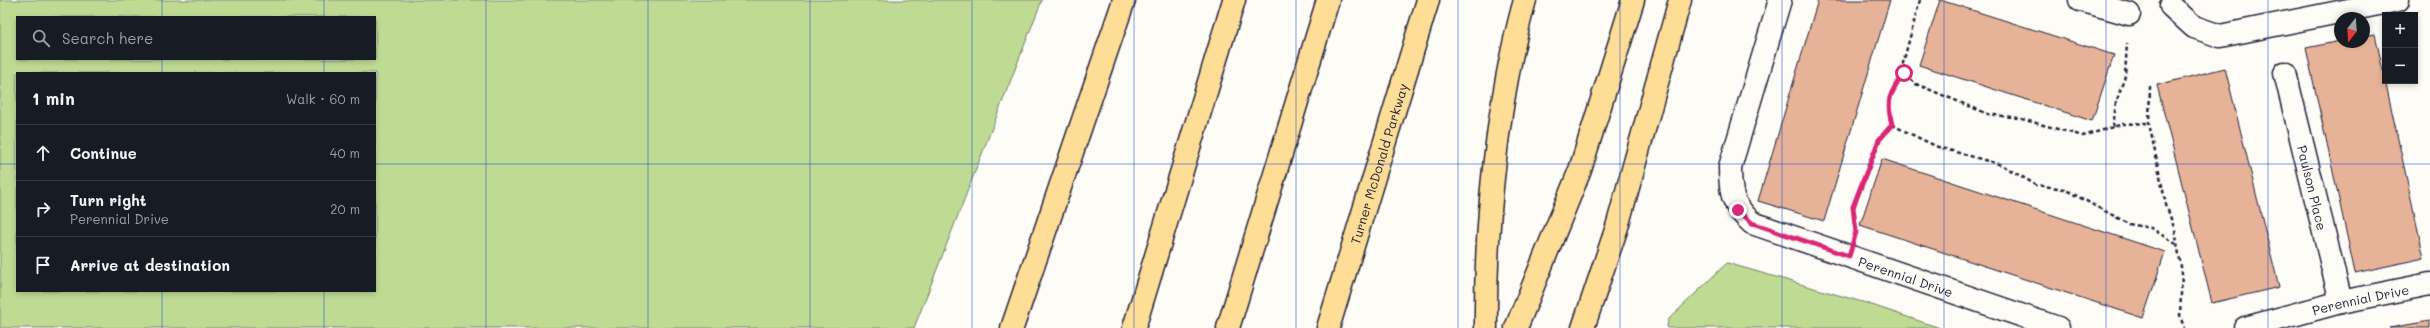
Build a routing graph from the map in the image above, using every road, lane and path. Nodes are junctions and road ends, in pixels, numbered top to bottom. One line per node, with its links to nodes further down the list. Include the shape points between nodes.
1 (1124, 0): 25 (highway)
2 (1234, 0): 26 (highway)
3 (1328, 0): 27 (highway)
4 (1428, 0): 28 (highway, Turner McDonald Parkway)
5 (1525, 0): 29 (highway, via 1512,46 1496,160 1486,279)
6 (1633, 0): 24 (highway, via 1580,170)
7 (1680, 0): 30 (highway, via 1617,227)
8 (1780, 0): 21 (street, Perennial Drive, via 1730,166 1730,190 1738,210 1752,223)
9 (1920, 0): 14 (path, via 1903,63)
10 (2080, 0): 13 (street)
11 (2386, 1): 12 (street, via 2220,36 2194,27)
12 (2171, 6)
13 (2129, 14): 19 (path, via 2125,76 2116,103)
14 (1904, 73): 18 (path, via 1890,94 1888,105); 19 (path, via 1916,84 1988,114 2018,118 2083,136)
15 (2285, 73): 23 (street, Paulson Place)
16 (2150, 86): 17 (path)
17 (2149, 123): 19 (path); 20 (path, via 2166,205 2175,230)
18 (1892, 125): 20 (path, via 1938,147 2002,165 2036,185 2064,189 2129,224 2151,228); 21 (path, via 1879,140 1853,207 1856,232)
19 (2113, 127)
20 (2176, 244): 32 (path, via 2182,273 2180,315)
21 (1849, 256): 31 (street, Perennial Drive)
22 (2430, 284): 23 (street, Perennial Drive)
23 (2342, 302): 33 (street, Perennial Drive)
24 (1519, 321)
25 (1012, 328)
26 (1134, 328)
27 (1228, 328)
28 (1328, 328)
29 (1486, 328)
30 (1583, 328)
31 (2058, 328)
32 (2184, 328)
33 (2245, 328)

